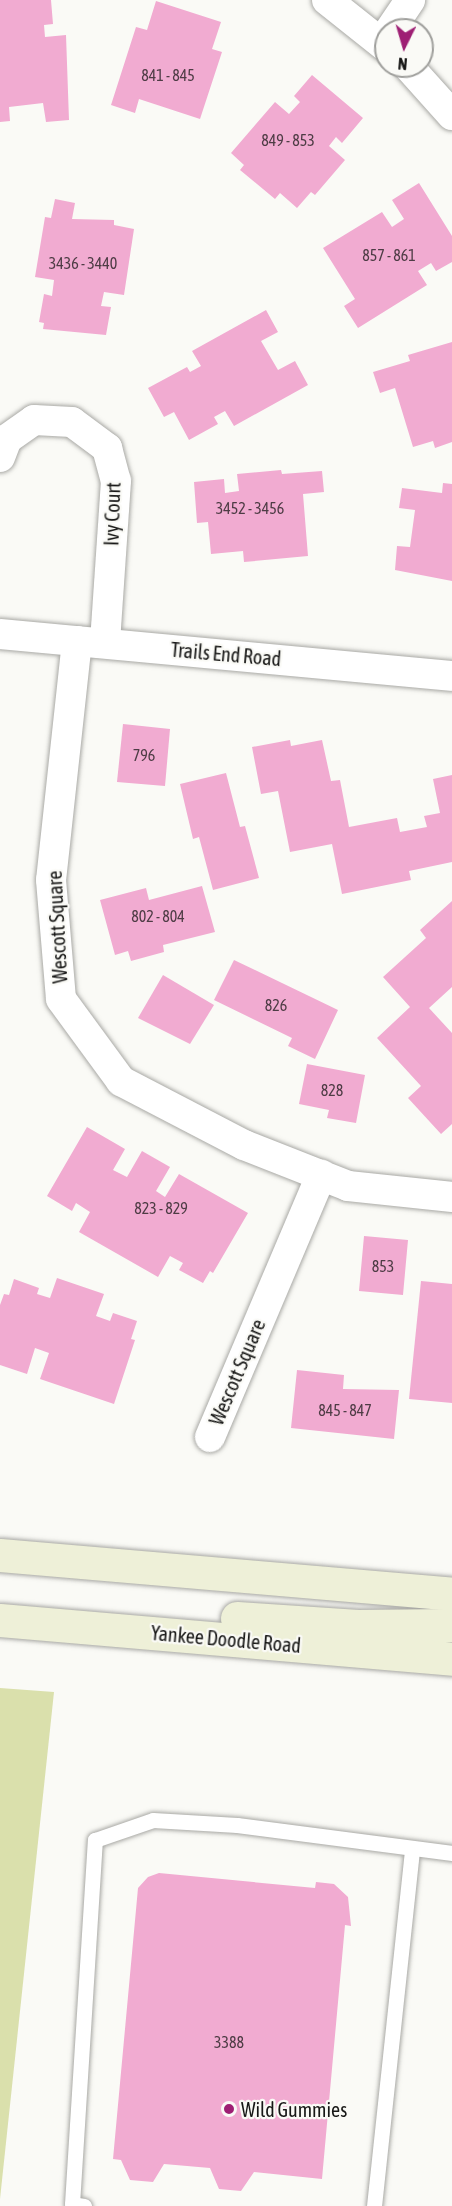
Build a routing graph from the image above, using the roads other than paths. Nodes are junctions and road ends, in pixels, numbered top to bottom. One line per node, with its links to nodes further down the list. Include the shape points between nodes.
1 (327, 0): 4 (street)
2 (410, 0): 3 (street)
3 (399, 18)
4 (374, 31)
5 (419, 78): 6 (street)
6 (452, 114)
7 (0, 457): 9 (street, Ivy Court, via 7,439 34,420 72,422 107,448 116,482)
8 (0, 634): 9 (street, Trails End Road)
9 (91, 641): 10 (street, Trails End Road); 11 (street, Wescott Square, via 51,880 62,999 121,1081 244,1145)
10 (452, 676)
11 (321, 1175): 12 (street, Wescott Square, via 348,1186); 13 (street, Wescott Square)
12 (452, 1197)
13 (210, 1437)
14 (0, 1555): 15 (main road)
15 (452, 1594)
16 (0, 1620): 17 (main road, Yankee Doodle Road)
17 (50, 1622): 18 (main road, via 191,1615 358,1626); 19 (main road, Yankee Doodle Road)
18 (452, 1625)
19 (452, 1659)
20 (412, 1849): 21 (lane); 22 (lane, via 237,1825 153,1820 95,1840 72,2204); 23 (lane)
21 (452, 1853)
22 (84, 2206)
23 (374, 2206)

